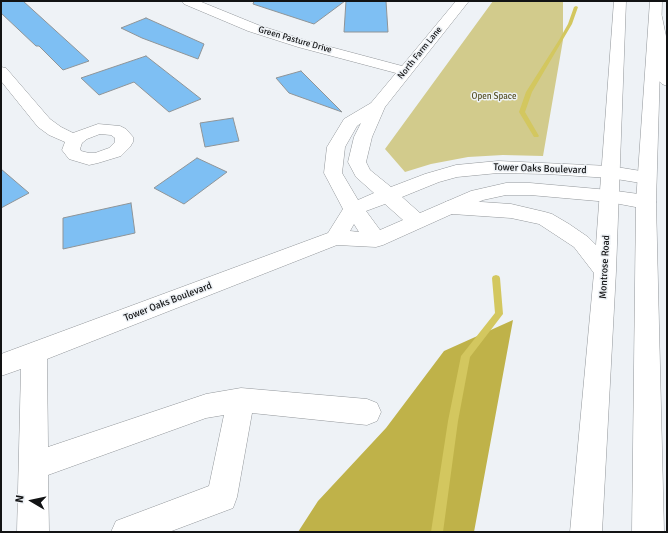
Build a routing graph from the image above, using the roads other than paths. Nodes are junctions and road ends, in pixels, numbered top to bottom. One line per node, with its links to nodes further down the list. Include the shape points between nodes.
1 (188, 1): 7 (main road, Green Pasture Drive, via 253,28)
2 (463, 1): 7 (main road, North Farm Lane)
3 (620, 1): 11 (main road, Montrose Road)
4 (656, 1): 5 (main road)
5 (656, 18): 8 (main road); 12 (main road)
6 (1, 71): 10 (main road, via 44,122 55,131)
7 (406, 71): 9 (main road, North Farm Lane)
8 (667, 81)
9 (377, 106): 13 (main road, North Farm Lane, via 363,137 358,162 363,173); 15 (main road, North Farm Lane, via 350,123 336,147 333,173)
10 (75, 140)
11 (609, 184): 12 (main road, Tower Oaks Boulevard); 13 (main road, Tower Oaks Boulevard, via 547,168 498,167 456,171); 14 (main road, Tower Oaks Boulevard, via 542,190 506,189 478,195); 19 (main road, Montrose Road)
12 (647, 190): 28 (main road)
13 (389, 195): 15 (main road, Tower Oaks Boulevard); 16 (main road, North Farm Lane)
14 (452, 207): 16 (main road, Tower Oaks Boulevard); 19 (main road, via 511,211 545,219 581,242)
15 (353, 209): 17 (main road); 18 (main road, North Farm Lane)
16 (418, 222): 18 (main road, Tower Oaks Boulevard)
17 (335, 238): 18 (main road, Tower Oaks Boulevard); 20 (main road, Tower Oaks Boulevard)
18 (376, 240)
19 (605, 271): 27 (main road, Montrose Road)
20 (34, 352): 21 (main road, Tower Oaks Boulevard); 24 (main road)
21 (1, 365)
22 (241, 400): 23 (main road); 24 (main road, via 206,406); 26 (main road, via 222,497)
23 (367, 412)
24 (34, 466): 25 (main road)
25 (33, 532)
26 (127, 532)
27 (586, 532)
28 (648, 532)

